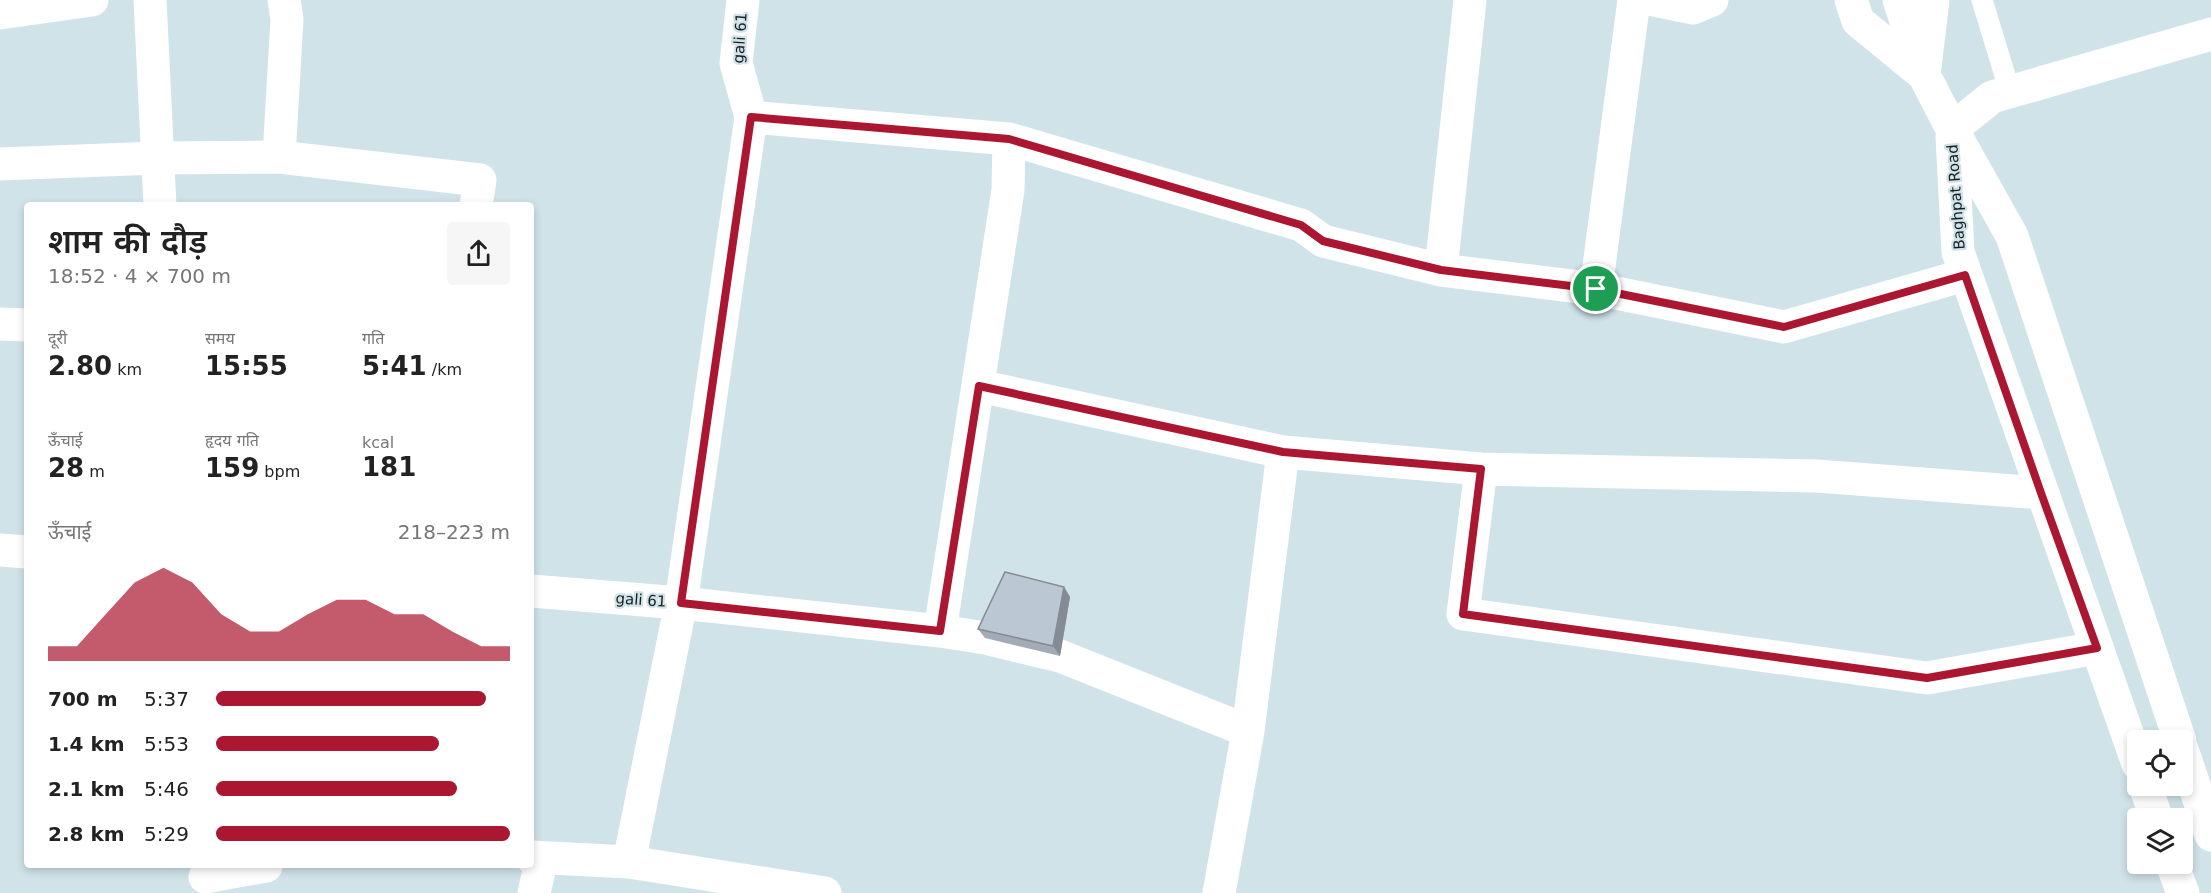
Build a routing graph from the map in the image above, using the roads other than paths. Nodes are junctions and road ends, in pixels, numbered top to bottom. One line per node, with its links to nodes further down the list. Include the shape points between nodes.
1 (92, 0): 13 (street)
2 (150, 0): 21 (street)
3 (284, 0): 20 (street, via 287,19)
4 (744, 0): 17 (street, gali 61, via 736,63)
5 (1470, 0): 25 (street)
6 (1634, 0): 27 (street)
7 (1654, 0): 8 (street, via 1693,8)
8 (1712, 0)
9 (1851, 0): 15 (street, via 1858,21)
10 (1899, 0): 15 (street)
11 (1933, 0): 15 (street)
12 (1982, 0): 16 (lane)
13 (0, 13)
14 (2211, 34): 16 (street)
15 (1924, 75): 18 (street, Baghpat Road)
16 (2010, 92): 18 (street, via 1992,98)
17 (751, 117): 19 (street); 37 (street, gali 61)
18 (1952, 129): 26 (street, Baghpat Road, via 1958,252); 40 (street, via 2012,236)
19 (1009, 139): 25 (street, via 1301,225 1323,241); 30 (street, via 1008,190)
20 (279, 157): 21 (street); 24 (street, via 480,180)
21 (157, 158): 22 (street); 23 (street)
22 (0, 164)
23 (160, 202)
24 (477, 202)
25 (1441, 270): 27 (street)
26 (1965, 275): 27 (street, via 1784,327); 33 (street, Baghpat Road)
27 (1596, 289)
28 (0, 324): 29 (street)
29 (24, 325)
30 (979, 386): 31 (street); 38 (street)
31 (1283, 452): 32 (street); 41 (street)
32 (1481, 469): 33 (street, via 1817,476); 39 (street, via 1463,614 1927,678)
33 (2041, 493): 39 (street, Baghpat Road)
34 (0, 550): 35 (street)
35 (24, 552)
36 (534, 591): 37 (street, gali 61)
37 (681, 603): 38 (street); 46 (street)
38 (940, 631): 41 (street, via 1060,656)
39 (2097, 648): 42 (street, Baghpat Road)
40 (2176, 730)
41 (1248, 731): 53 (street)
42 (2127, 733)
43 (2193, 782): 44 (street)
44 (2211, 835)
45 (537, 857): 46 (street); 51 (street)
46 (629, 862): 50 (street)
47 (256, 868): 49 (street)
48 (2175, 874): 54 (street)
49 (204, 878)
50 (767, 888): 52 (street)
51 (534, 893)
52 (825, 893)
53 (1219, 893)
54 (2182, 893)

